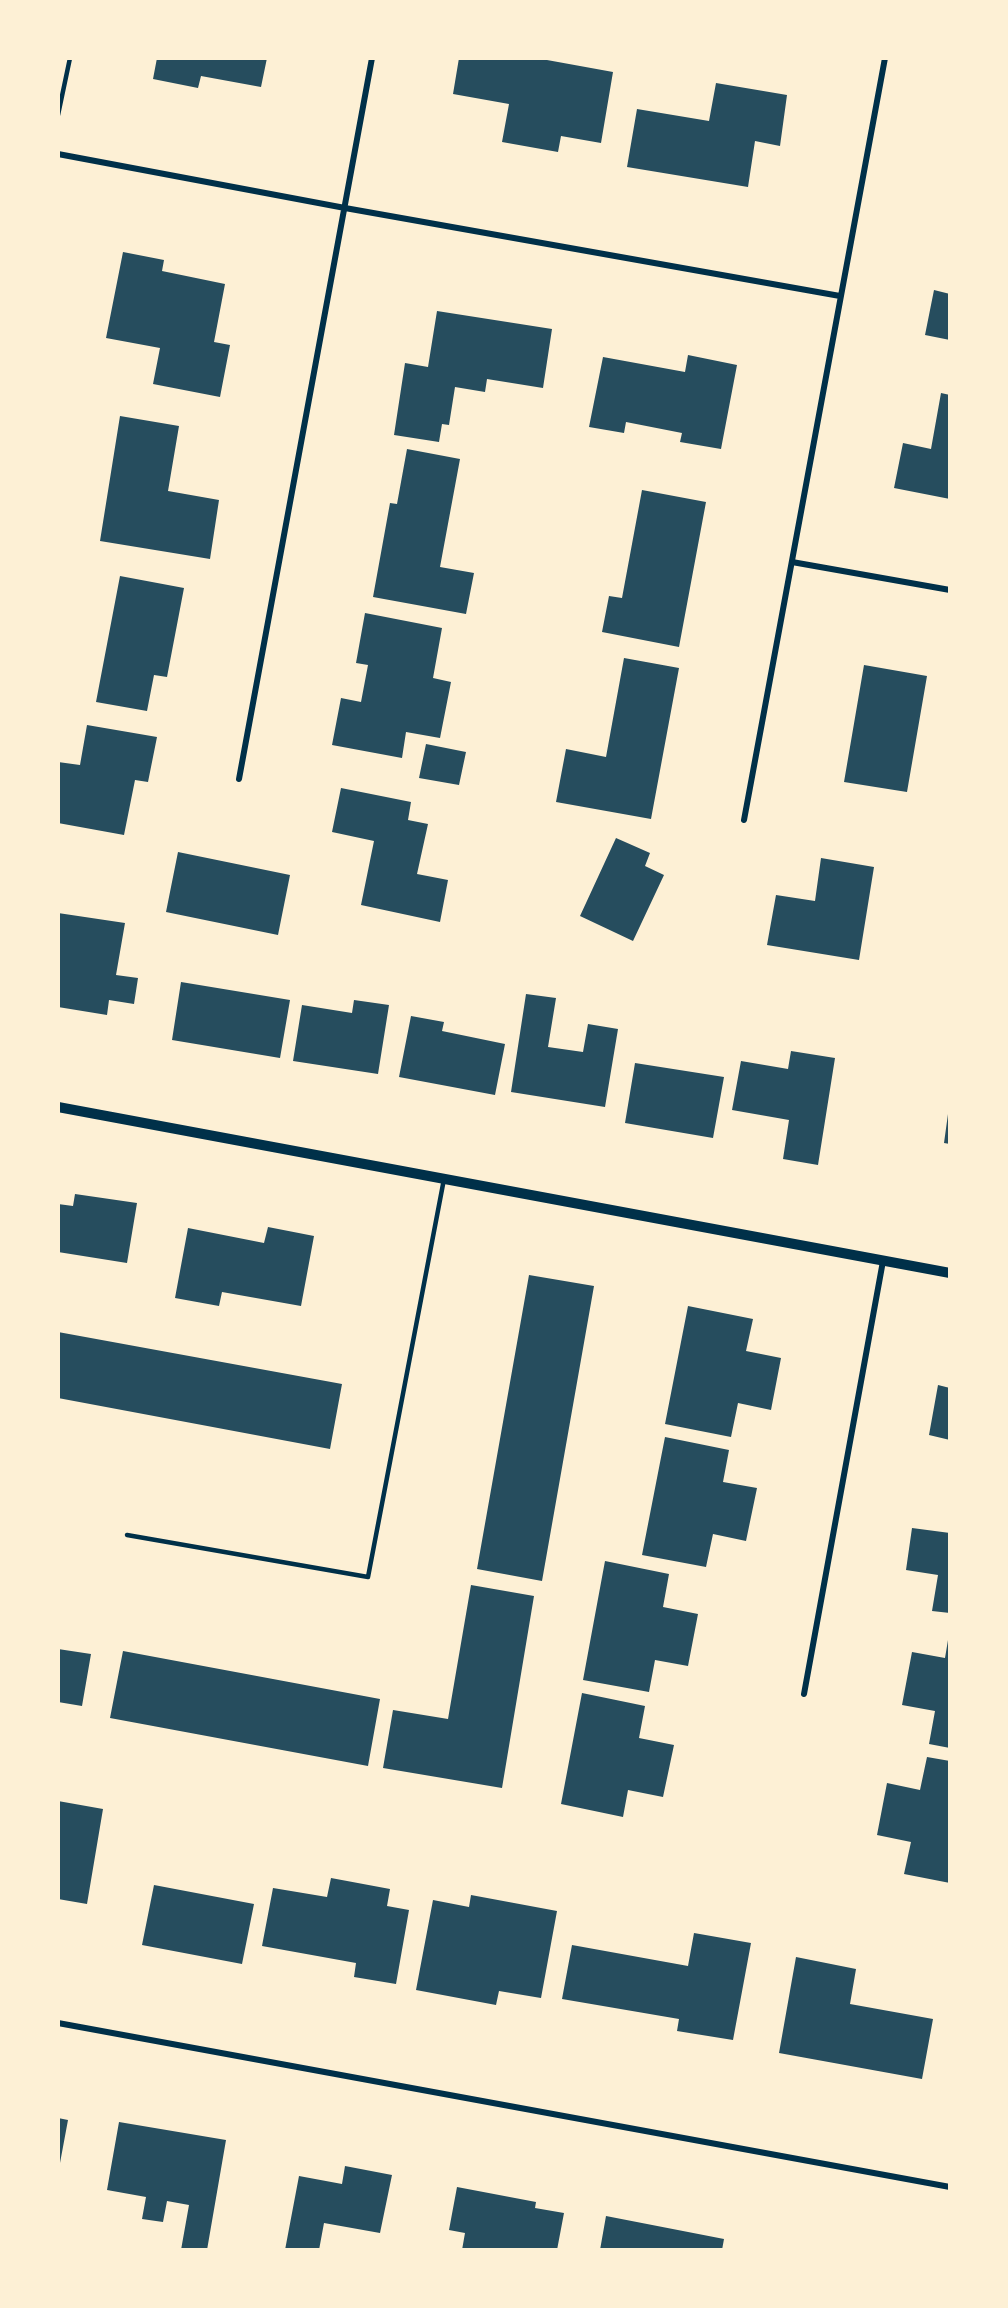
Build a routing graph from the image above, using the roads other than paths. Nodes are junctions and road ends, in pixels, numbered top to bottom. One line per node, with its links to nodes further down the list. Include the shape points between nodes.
1 (70, 58): 4 (lane)
2 (372, 58): 6 (street)
3 (885, 58): 7 (street)
4 (58, 115)
5 (58, 154): 6 (street)
6 (345, 208): 7 (street); 10 (street)
7 (840, 296): 8 (street)
8 (792, 562): 9 (street); 11 (street)
9 (950, 590)
10 (239, 779)
11 (744, 820)
12 (58, 1107): 13 (street)
13 (444, 1179): 14 (street); 16 (lane, via 368,1576)
14 (883, 1261): 15 (street); 17 (street)
15 (950, 1273)
16 (127, 1535)
17 (804, 1694)
18 (58, 2023): 19 (street)
19 (950, 2187)

